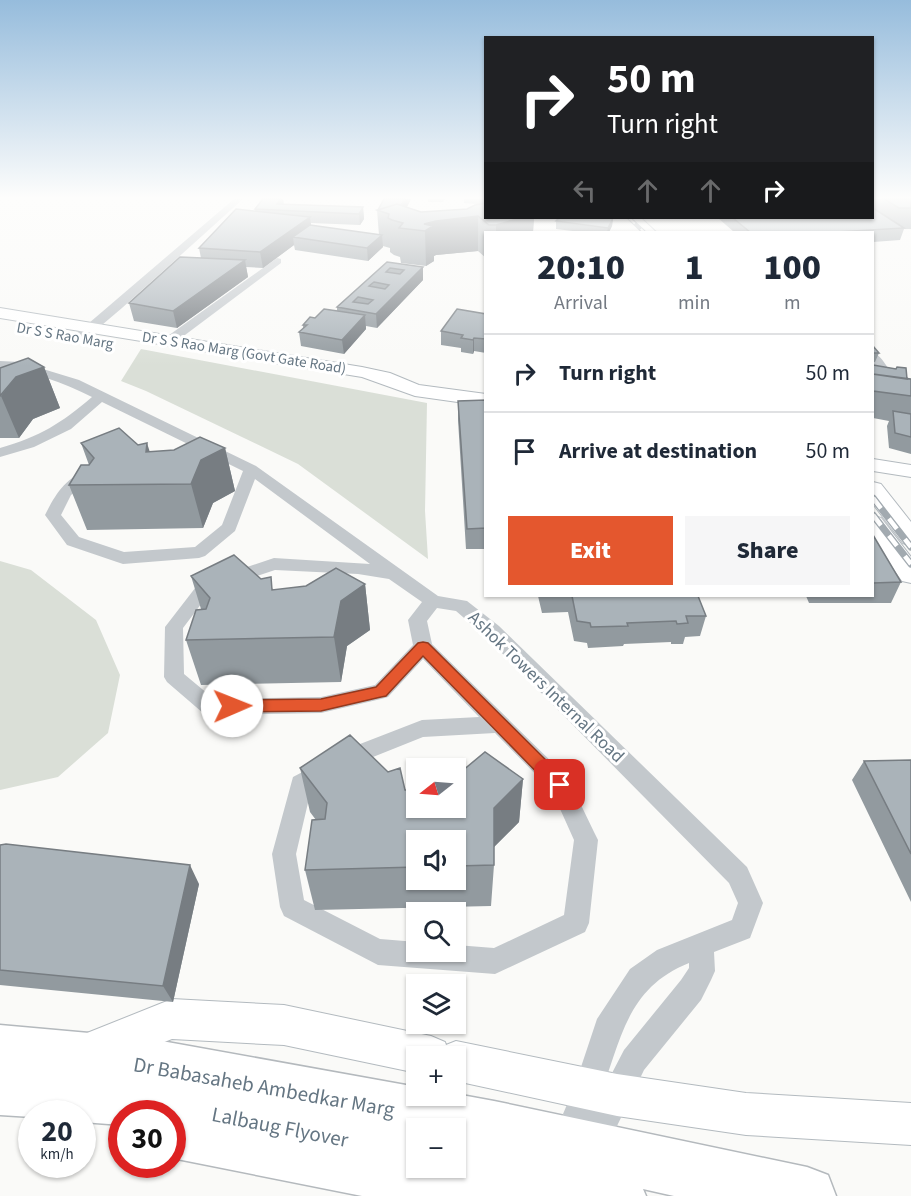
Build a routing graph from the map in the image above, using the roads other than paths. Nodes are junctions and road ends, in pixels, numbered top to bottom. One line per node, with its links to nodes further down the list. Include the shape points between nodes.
1 (175, 255): 5 (street)
2 (277, 261): 6 (street)
3 (0, 313): 5 (main road, Dr S S Rao Marg (Govt Gate Road))
4 (0, 324): 5 (main road, Dr S S Rao Marg)
5 (85, 333): 6 (main road, Dr S S Rao Marg (Govt Gate Road)); 10 (main road, Dr S S Rao Marg, via 375,389)
6 (169, 340): 10 (main road, Dr S S Rao Marg (Govt Gate Road), via 362,372)
7 (874, 358): 9 (street)
8 (0, 365): 11 (street, Ashok Towers Internal Road, via 74,383)
9 (882, 368)
10 (415, 390): 12 (main road, Dr S S Rao Marg (Govt Gate Road))
11 (101, 396): 13 (street, Ashok Towers Internal Road); 15 (street, via 66,426)
12 (484, 400)
13 (207, 446): 14 (street); 18 (street, Ashok Towers Internal Road)
14 (176, 451)
15 (0, 453)
16 (874, 465): 19 (main road)
17 (105, 466): 18 (street, via 64,492 53,515 72,541 123,558 199,552 230,527)
18 (250, 469): 24 (street, Ashok Towers Internal Road)
19 (911, 471)
20 (874, 490): 23 (main road)
21 (874, 522): 23 (street)
22 (874, 523): 25 (main road)
23 (907, 530)
24 (394, 574): 26 (street, Ashok Towers Internal Road); 27 (street, via 274,564 205,587 174,627 174,677 210,707 321,705 381,692)
25 (911, 575)
26 (433, 601): 27 (street, via 417,621); 29 (street, Ashok Towers Internal Road, via 461,606 492,631 738,875 751,903 741,929)
27 (423, 647): 28 (street)
28 (500, 724): 28 (street, via 560,785 586,840 576,923 495,961 378,952 293,907 284,854 301,784 350,757 422,729)
29 (701, 945): 35 (street, via 702,971 691,990 634,1060); 35 (street, Ashok Towers Internal Road, via 666,959 639,978 607,1029)
30 (406, 1051): 32 (main road, via 284,1025 172,1019)
31 (0, 1052): 32 (highway, Dr Babasaheb Ambedkar Marg)
32 (73, 1057): 40 (highway, Dr Babasaheb Ambedkar Marg, via 145,1064)
33 (466, 1063): 35 (main road)
34 (0, 1088): 41 (highway, Lalbaug Flyover, via 133,1099)
35 (602, 1092): 38 (main road, via 746,1114); 40 (street)
36 (0, 1110): 37 (highway)
37 (18, 1112)
38 (911, 1124)
39 (186, 1133): 43 (highway, Lalbaug Flyover)
40 (577, 1147): 45 (highway, Dr Babasaheb Ambedkar Marg)
41 (406, 1152)
42 (466, 1163): 44 (highway)
43 (505, 1196)
44 (617, 1196)
45 (807, 1196)

